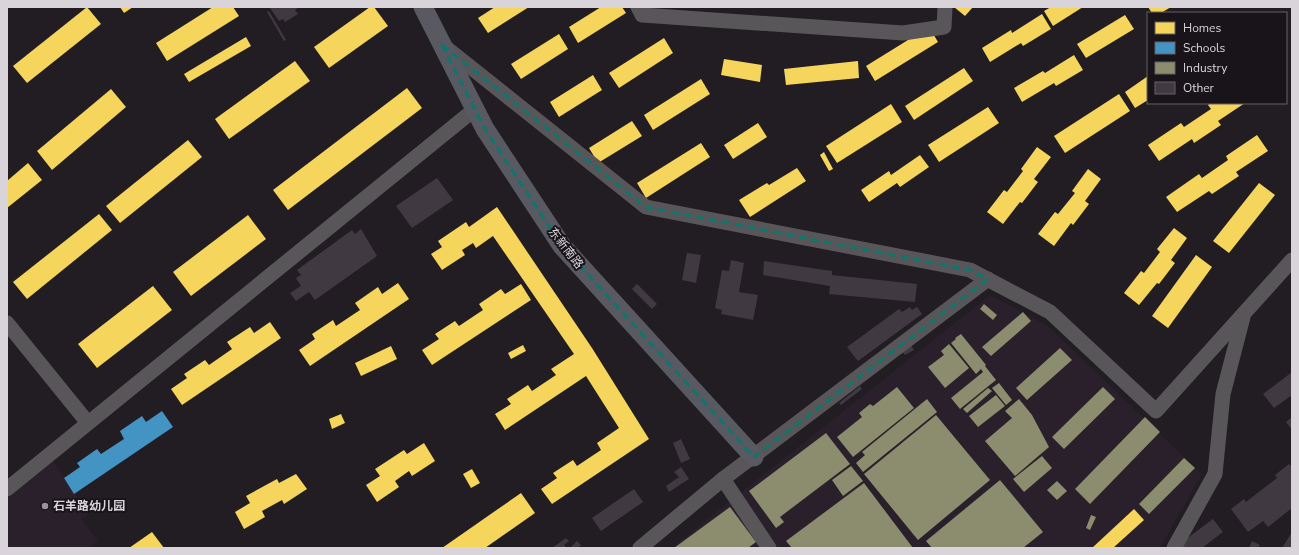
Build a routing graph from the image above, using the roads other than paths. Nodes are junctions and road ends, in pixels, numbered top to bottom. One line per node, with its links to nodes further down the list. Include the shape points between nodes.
1 (422, 7): 4 (main road, 东新南路)
2 (638, 7): 3 (street, via 642,15 903,33 944,27)
3 (945, 7)
4 (442, 45): 5 (main road, 东新南路); 7 (street, via 646,207 970,270)
5 (475, 109): 10 (street); 11 (main road, 东新南路, via 485,129 562,246)
6 (1292, 260): 8 (street)
7 (988, 279): 8 (street, via 1050,312 1156,411); 11 (street)
8 (1244, 314): 16 (street, via 1223,394 1215,474)
9 (7, 323): 10 (street)
10 (88, 423): 13 (street)
11 (754, 457): 12 (street)
12 (723, 479): 14 (street); 15 (street)
13 (7, 490)
14 (640, 548)
15 (769, 548)
16 (1174, 548)

